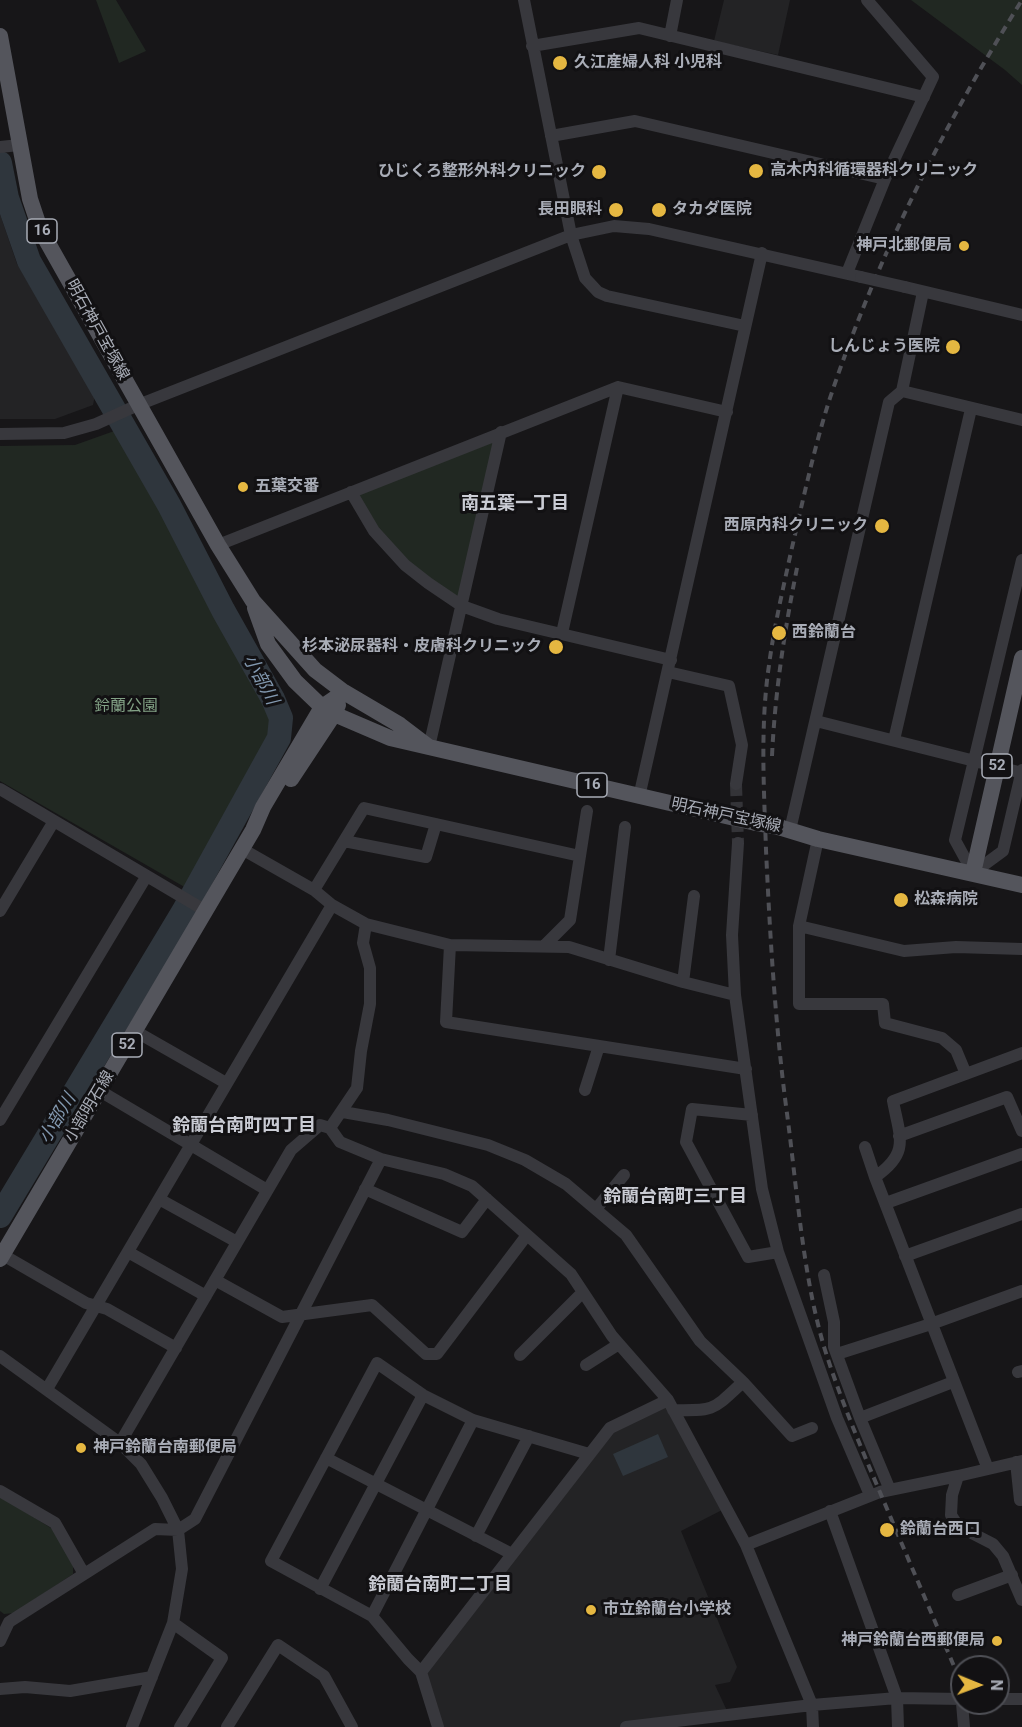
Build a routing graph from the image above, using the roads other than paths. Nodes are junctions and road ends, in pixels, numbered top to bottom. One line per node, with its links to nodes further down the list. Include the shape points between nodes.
1 (524, 0): 6 (street)
2 (677, 0): 5 (street)
3 (867, 0): 7 (street, via 933,77)
4 (0, 36): 9 (main road, 明石神戸宝塚線 / 16)
5 (670, 36): 6 (street, via 639,28); 7 (street)
6 (532, 46): 8 (street)
7 (924, 96): 10 (street)
8 (551, 136): 10 (street, via 635,121); 11 (street)
9 (9, 146): 19 (main road, 明石神戸宝塚線 / 16, via 40,229)
10 (885, 179): 13 (street)
11 (571, 235): 12 (street, via 632,226); 16 (street, via 585,278 598,292); 19 (street)
12 (762, 253): 13 (street); 16 (street)
13 (847, 273): 14 (street, bridge)
14 (923, 292): 15 (street); 18 (street)
15 (1022, 315)
16 (745, 326): 21 (street)
17 (618, 387): 21 (street); 23 (street); 30 (street)
18 (902, 391): 20 (street); 35 (street, via 889,402)
19 (134, 407): 24 (street, via 64,433); 26 (main road, 明石神戸宝塚線 / 16)
20 (971, 409): 22 (street); 36 (street)
21 (727, 412): 32 (street)
22 (1022, 420)
23 (501, 432): 25 (street); 29 (street)
24 (0, 434)
25 (351, 492): 26 (street); 29 (street, via 374,531 405,565)
26 (218, 545): 28 (main road, 明石神戸宝塚線 / 16)
27 (1022, 560): 38 (street)
28 (253, 601): 33 (main road, 明石神戸宝塚線 / 16, via 315,670); 34 (main road, 明石神戸宝塚線 / 16, via 268,644 295,681)
29 (462, 606): 30 (street, via 498,619); 37 (street)
30 (562, 633): 32 (street)
31 (1022, 658): 39 (main road, 52)
32 (669, 666): 41 (street, via 729,686 742,745); 43 (street)
33 (344, 692): 34 (main road, 小部明石線 / 52); 37 (main road, 明石神戸宝塚線 / 16, via 400,724)
34 (328, 710): 37 (main road, 明石神戸宝塚線 / 16, via 390,738); 52 (main road, 小部明石線 / 52, via 263,807)
35 (816, 721): 36 (street); 48 (street)
36 (894, 740): 38 (street)
37 (429, 747): 43 (main road, 明石神戸宝塚線 / 16)
38 (974, 761): 39 (street); 54 (street, via 955,840)
39 (997, 767): 40 (street); 54 (main road, 52)
40 (1022, 772): 54 (street, via 1003,850)
41 (736, 784)
42 (0, 789): 45 (street)
43 (639, 797): 48 (main road, 明石神戸宝塚線 / 16, bridge)
44 (586, 811): 53 (street)
45 (54, 821): 55 (street); 61 (street)
46 (436, 824): 50 (street, via 364,808); 50 (street, via 426,857); 53 (street)
47 (625, 827): 67 (street)
48 (786, 829): 49 (main road, 明石神戸宝塚線 / 16)
49 (818, 839): 54 (main road, 明石神戸宝塚線 / 16); 63 (street)
50 (344, 840): 57 (street)
51 (738, 843): 69 (street, via 732,935)
52 (242, 849): 57 (street); 60 (main road, 小部明石線 / 52)
53 (580, 856): 65 (street, via 570,920)
54 (973, 873): 56 (main road, 明石神戸宝塚線 / 16)
55 (146, 877): 60 (street); 80 (street)
56 (1022, 885)
57 (314, 890): 59 (street)
58 (694, 896): 68 (street)
59 (332, 905): 62 (street); 75 (street)
60 (202, 909): 70 (main road, 小部明石線 / 52)
61 (0, 911)
62 (366, 924): 64 (street); 78 (street, via 363,943 370,968 370,1004 357,1088)
63 (799, 926): 66 (street, via 904,951 956,947); 74 (street, via 799,1004 882,1004 885,1023 942,1038 956,1050)
64 (450, 945): 65 (street); 71 (street, via 446,1022)
65 (544, 946): 67 (street, via 569,947)
66 (1022, 949)
67 (609, 960): 68 (street)
68 (682, 982): 69 (street)
69 (735, 995): 73 (street)
70 (135, 1031): 75 (street); 77 (main road, 小部明石線 / 52)
71 (599, 1046): 73 (street); 76 (street)
72 (1022, 1053): 74 (street)
73 (746, 1069): 79 (street)
74 (966, 1074): 83 (street, via 892,1101)
75 (226, 1083): 84 (street)
76 (585, 1090)
77 (100, 1091): 84 (street); 102 (main road, 小部明石線 / 52)
78 (343, 1112): 81 (street); 95 (street, via 488,1145 525,1160 566,1184)
79 (752, 1115): 100 (street, via 762,1189); 100 (street, via 692,1109 686,1142 748,1257)
80 (0, 1120)
81 (330, 1128): 87 (street, via 340,1142); 91 (street, via 320,1125 291,1150)
82 (1022, 1131): 83 (street, via 1007,1097)
83 (899, 1136): 89 (street, via 899,1153 890,1167)
84 (190, 1145): 91 (street); 92 (street)
85 (865, 1147): 89 (street)
86 (1022, 1154): 94 (street)
87 (381, 1159): 90 (street); 93 (street, via 444,1174 472,1186)
88 (624, 1175): 95 (street)
89 (874, 1177): 94 (street)
90 (365, 1189): 93 (street, via 462,1232); 109 (street)
91 (267, 1190): 98 (street)
92 (159, 1199): 98 (street); 99 (street)
93 (487, 1199): 97 (street)
94 (886, 1203): 101 (street)
95 (596, 1209): 117 (street, via 626,1235 700,1341)
96 (1022, 1214): 101 (street)
97 (527, 1235): 106 (street, via 571,1274); 109 (street, via 437,1354 426,1354 372,1305)
98 (237, 1242): 104 (street)
99 (128, 1252): 107 (street); 108 (street)
100 (778, 1252): 135 (street, via 837,1418)
101 (905, 1256): 110 (street)
102 (1, 1257): 108 (street)
103 (824, 1275): 113 (street)
104 (215, 1280): 107 (street); 109 (street, via 282,1317)
105 (1022, 1291): 110 (street)
106 (583, 1292): 111 (street); 114 (street)
107 (206, 1296): 112 (street)
108 (95, 1306): 112 (street); 119 (street)
109 (298, 1315): 139 (street, via 195,1519)
110 (931, 1324): 113 (street); 118 (street)
111 (619, 1344): 116 (street); 121 (street)
112 (176, 1348): 126 (street)
113 (837, 1354): 122 (street)
114 (520, 1355)
115 (0, 1356): 119 (street)
116 (586, 1365)
117 (743, 1382): 121 (street, via 706,1411); 124 (street, via 792,1436)
118 (953, 1382): 122 (street); 130 (street)
119 (47, 1389): 126 (street)
120 (423, 1395): 123 (street); 128 (street, via 376,1363); 132 (street)
121 (671, 1405): 127 (street, via 610,1428); 141 (street)
122 (860, 1418): 133 (street)
123 (473, 1420): 125 (street); 137 (street)
124 (812, 1428)
125 (529, 1436): 127 (street); 140 (street)
126 (120, 1443): 139 (street, via 141,1464)
127 (588, 1454): 142 (street)
128 (326, 1458): 132 (street); 145 (street, via 271,1561)
129 (1019, 1462): 130 (street); 136 (street)
130 (988, 1469): 131 (street)
131 (958, 1476): 133 (street); 144 (street, via 951,1515 958,1526 993,1544)
132 (376, 1484): 137 (street); 145 (street)
133 (890, 1490): 135 (street)
134 (0, 1491): 143 (street, via 55,1523)
135 (870, 1495): 138 (street)
136 (1022, 1499)
137 (426, 1510): 140 (street); 148 (street)
138 (830, 1511): 141 (street); 155 (street)
139 (178, 1530): 143 (street, via 155,1529); 150 (street, via 182,1569)
140 (476, 1536): 142 (street)
141 (746, 1545): 157 (street)
142 (512, 1554): 152 (street)
143 (84, 1574): 149 (street)
144 (1012, 1575): 146 (street); 147 (street)
145 (320, 1589): 148 (street)
146 (958, 1595)
147 (1022, 1600)
148 (372, 1616): 152 (street)
149 (5, 1620): 151 (street)
150 (173, 1623): 153 (street); 160 (street, via 222,1658)
151 (0, 1641)
152 (421, 1672): 163 (street)
153 (152, 1677): 154 (street, via 70,1691); 159 (street)
154 (0, 1689)
155 (897, 1698): 156 (street); 157 (street); 166 (street)
156 (950, 1700)
157 (812, 1705): 158 (street); 165 (street)
158 (671, 1724): 164 (street)
159 (132, 1727)
160 (180, 1727)
161 (227, 1727): 162 (street, via 278,1645 324,1676)
162 (352, 1727)
163 (438, 1727)
164 (626, 1727)
165 (813, 1727)
166 (898, 1727)

